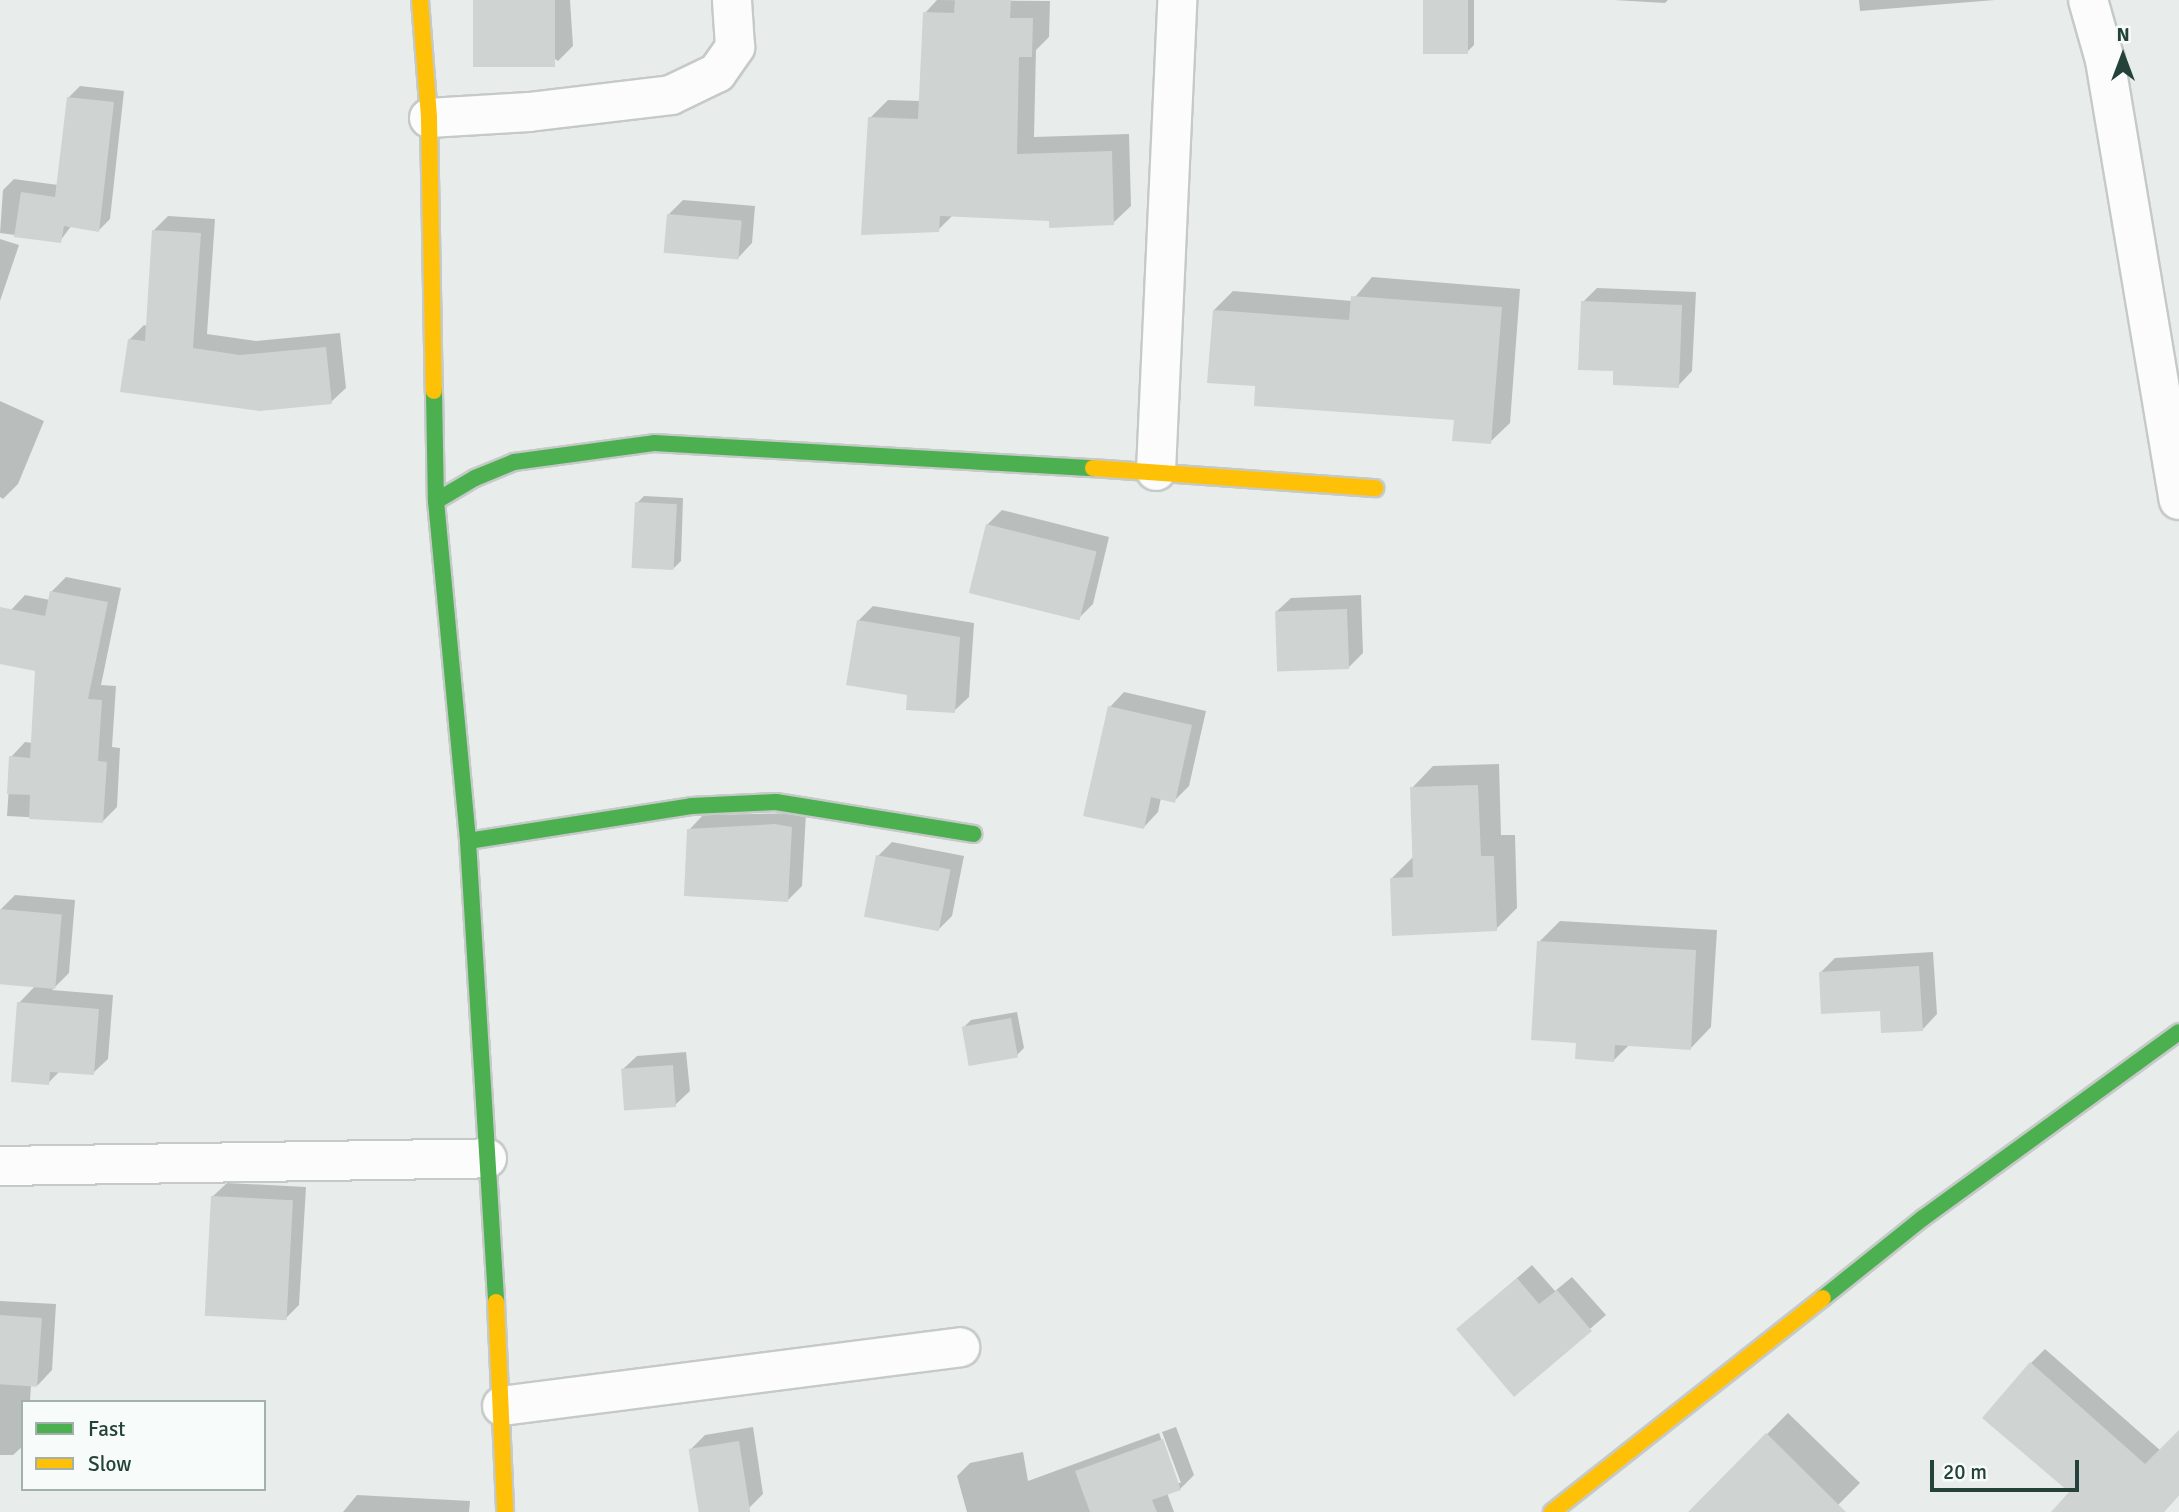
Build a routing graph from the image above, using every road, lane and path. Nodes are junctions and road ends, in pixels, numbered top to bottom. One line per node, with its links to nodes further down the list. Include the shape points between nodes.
1 (420, 0): 5 (street)
2 (732, 0): 5 (street, via 734,47 717,73 671,95)
3 (1177, 0): 6 (street)
4 (2088, 0): 8 (street, via 2105,60)
5 (429, 118): 9 (street)
6 (1156, 471): 7 (street); 9 (street, via 654,443 514,462)
7 (1375, 488)
8 (2179, 500)
9 (436, 501): 11 (street)
10 (973, 834): 11 (street, via 776,802 691,806)
11 (468, 841): 13 (street)
12 (2179, 1032): 18 (street, via 1923,1218)
13 (487, 1158): 14 (street); 16 (street)
14 (0, 1166)
15 (960, 1347): 16 (street)
16 (502, 1406): 17 (street)
17 (505, 1512)
18 (1552, 1512)

